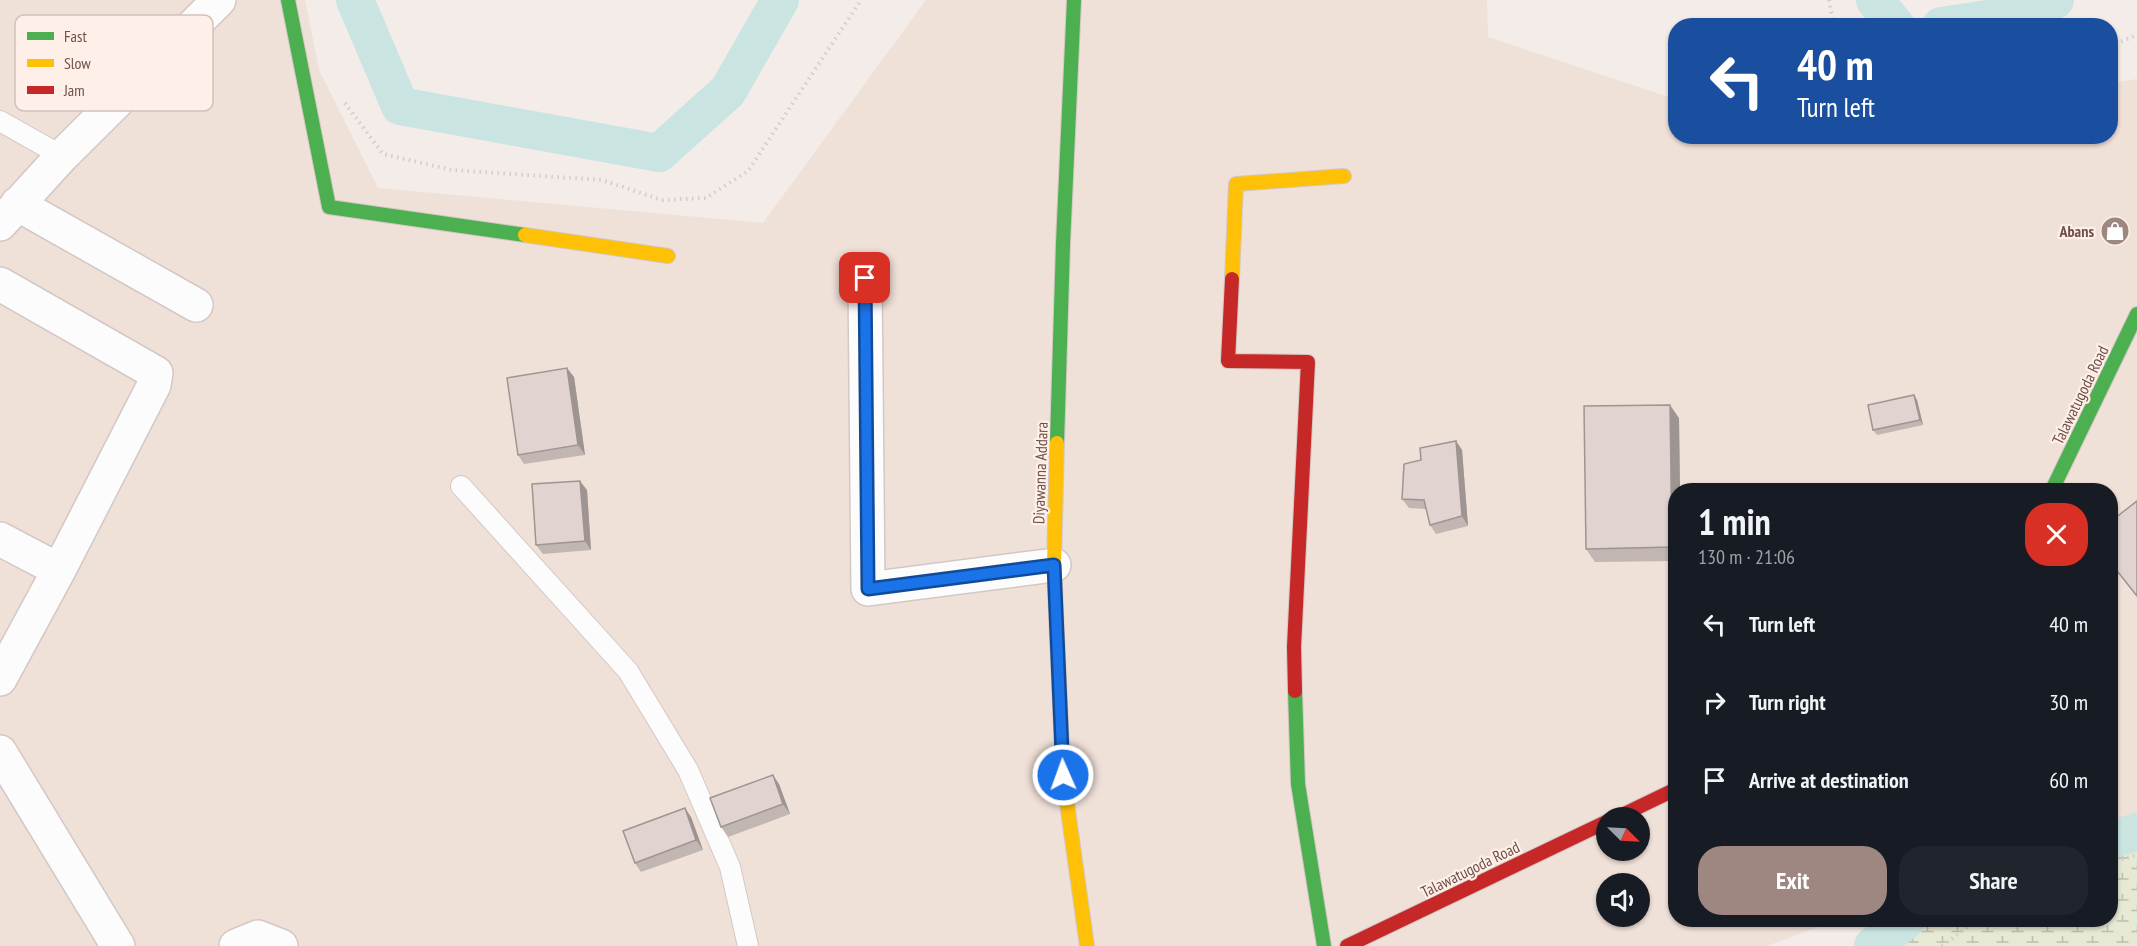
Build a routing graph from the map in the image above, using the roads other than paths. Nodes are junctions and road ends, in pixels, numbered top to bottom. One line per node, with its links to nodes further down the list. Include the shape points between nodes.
1 (219, 0): 4 (street)
2 (288, 0): 10 (street, via 329,207)
3 (1074, 0): 18 (street, Diyawanna Addara)
4 (204, 15)
5 (107, 111): 7 (street)
6 (0, 122): 7 (lane)
7 (62, 156): 9 (street)
8 (1344, 176): 30 (street, via 1236,184 1228,361 1308,362 1294,658 1298,784)
9 (9, 214): 13 (street)
10 (668, 256)
11 (865, 278): 18 (street, via 868,589)
12 (0, 284): 19 (street, via 156,373 154,386)
13 (196, 305)
14 (2137, 314): 15 (street, Talawatugoda Road)
15 (2055, 483)
16 (461, 486): 28 (lane, via 628,671 688,770 730,867)
17 (0, 539): 19 (street)
18 (1054, 565): 29 (street, Diyawanna Addara, via 1063,775)
19 (59, 570): 20 (street)
20 (0, 679)
21 (0, 752): 25 (street)
22 (1668, 793): 23 (street)
23 (1639, 807)
24 (1596, 827): 31 (street, Talawatugoda Road)
25 (118, 946)
26 (236, 946): 27 (street, via 258,937)
27 (281, 946)
28 (748, 946)
29 (1087, 946)
30 (1324, 946)
31 (1347, 946)

